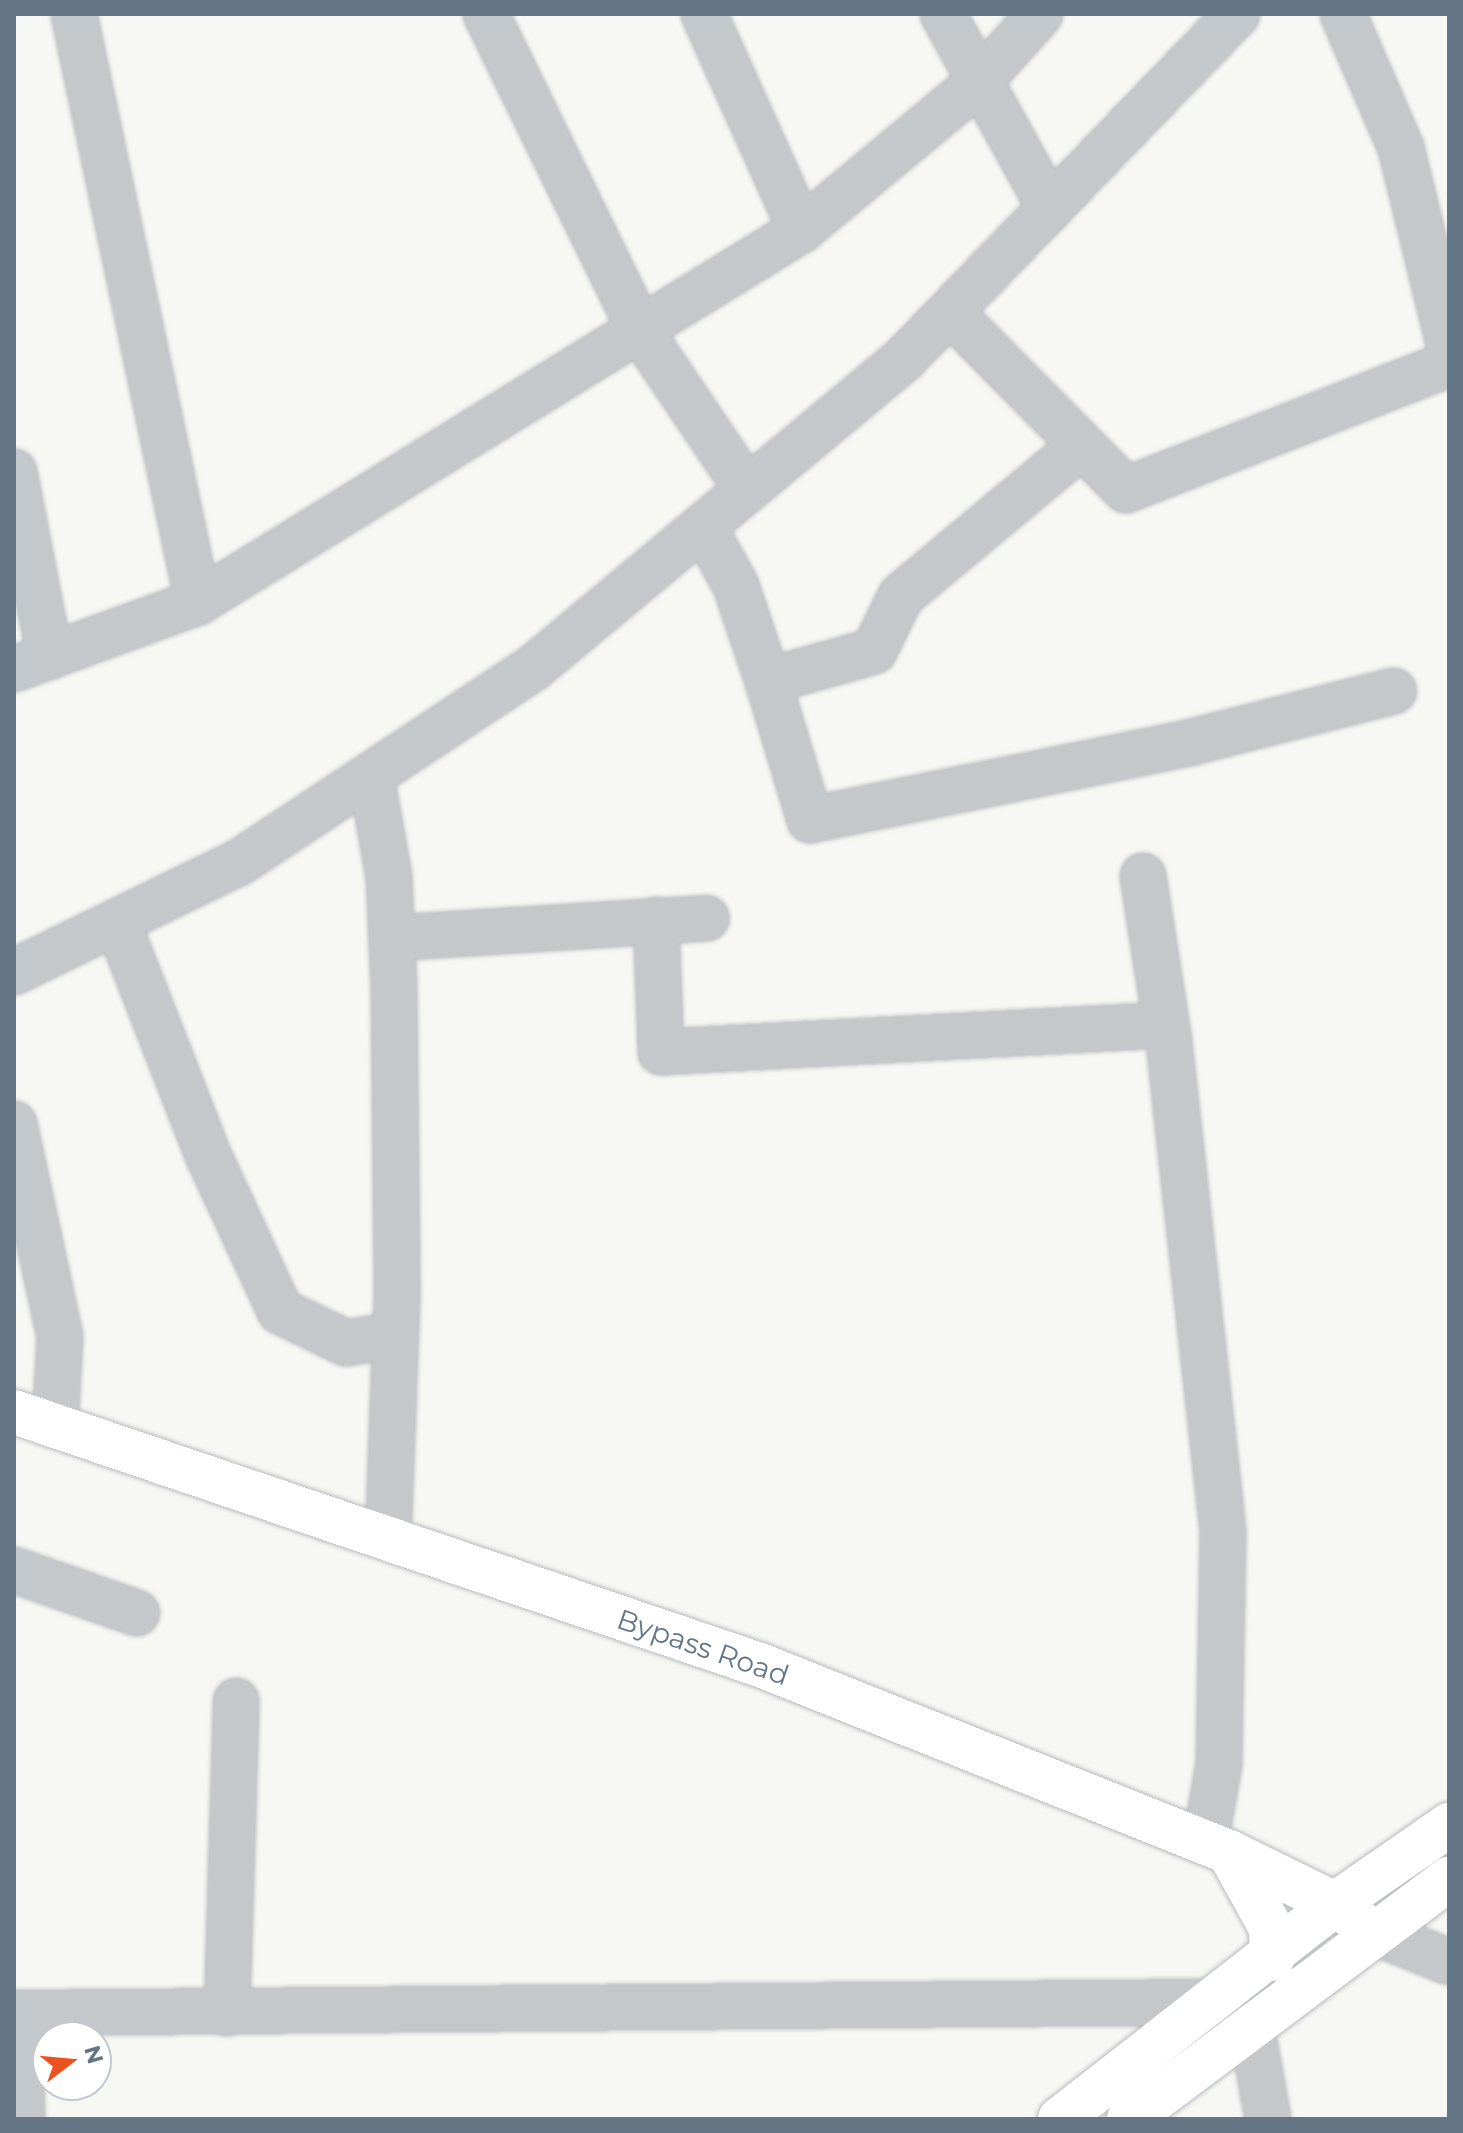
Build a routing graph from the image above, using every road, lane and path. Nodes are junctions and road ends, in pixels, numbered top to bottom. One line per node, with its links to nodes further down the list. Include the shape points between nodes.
1 (74, 14): 19 (street)
2 (486, 14): 12 (street)
3 (704, 14): 10 (street)
4 (943, 14): 8 (street)
5 (1040, 14): 8 (street)
6 (1237, 14): 9 (street)
7 (1343, 14): 13 (street, via 1401,148)
8 (977, 84): 9 (street); 10 (street)
9 (1050, 208): 11 (street)
10 (801, 230): 12 (street)
11 (950, 312): 15 (street); 17 (street)
12 (641, 332): 17 (street); 19 (street)
13 (1449, 343)
14 (1449, 364): 15 (street, via 1126,490)
15 (1081, 446): 21 (street, via 901,596 874,651)
16 (14, 472): 20 (street)
17 (747, 489): 18 (street)
18 (703, 526): 21 (street, via 736,586); 23 (street, via 532,669)
19 (198, 602): 20 (street)
20 (32, 663)
21 (768, 681): 22 (street, via 810,820 1205,739)
22 (1394, 691)
23 (371, 776): 27 (street, via 240,862); 28 (street)
24 (1143, 876): 30 (street)
25 (706, 918): 26 (street)
26 (656, 920): 28 (street); 30 (street, via 661,1052)
27 (118, 924): 29 (street); 32 (street, via 209,1157 280,1311 346,1343)
28 (392, 938): 32 (street)
29 (14, 972)
30 (1166, 1025): 40 (street, via 1223,1531)
31 (14, 1124): 34 (street, via 60,1337)
32 (395, 1335): 35 (street)
33 (14, 1412): 34 (main road, Bypass Road)
34 (55, 1426): 35 (main road, Bypass Road)
35 (388, 1538): 40 (main road, Bypass Road, via 760,1665)
36 (14, 1570): 37 (street)
37 (137, 1613)
38 (236, 1701): 48 (street)
39 (1449, 1825): 42 (main road)
40 (1217, 1847): 42 (main road, Bypass Road); 44 (main road, via 1271,1928)
41 (1449, 1879): 43 (main road)
42 (1335, 1904): 43 (main road, Bypass Road); 44 (main road)
43 (1372, 1931): 45 (street); 49 (main road)
44 (1272, 1959): 46 (main road)
45 (1449, 1962)
46 (1214, 2002): 48 (street); 51 (main road)
47 (17, 2013): 48 (street); 50 (street)
48 (227, 2013)
49 (1251, 2025): 52 (main road); 53 (street)
50 (22, 2119)
51 (1060, 2119)
52 (1129, 2119)
53 (1268, 2119)

